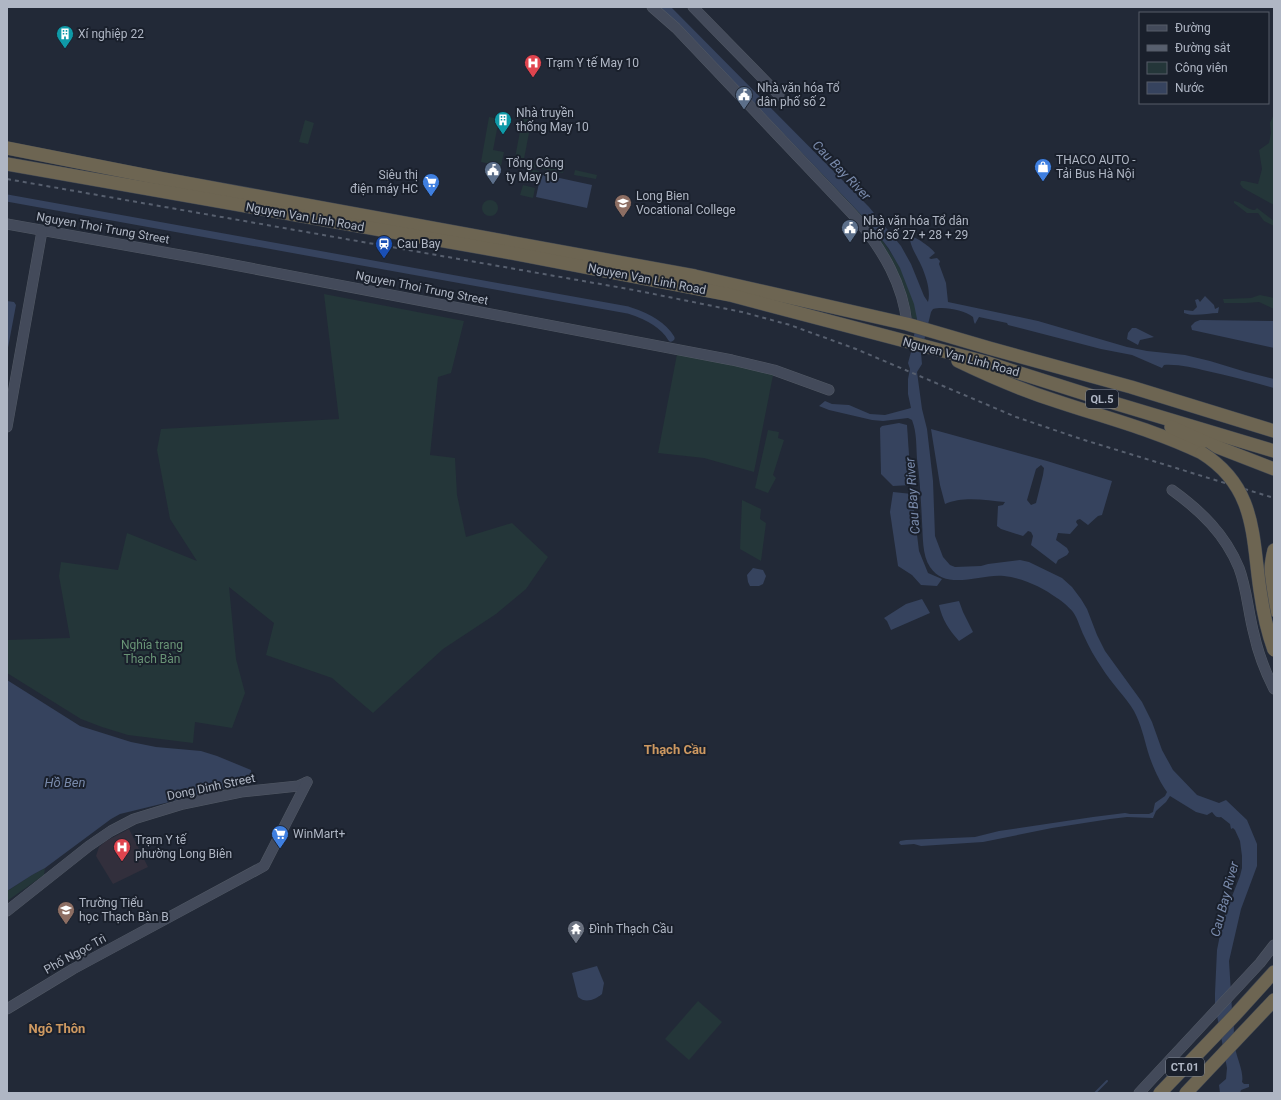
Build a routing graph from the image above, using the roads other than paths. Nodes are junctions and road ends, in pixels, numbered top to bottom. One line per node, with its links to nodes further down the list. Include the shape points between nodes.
1 (652, 7): 9 (street, via 676,28 862,224 895,278)
2 (693, 7): 3 (street)
3 (779, 95)
4 (7, 148): 8 (highway, Nguyen Van Linh Road / QL.5)
5 (7, 164): 8 (highway, Nguyen Van Linh Road / QL.5)
6 (7, 224): 7 (street, Nguyen Thoi Trung Street)
7 (42, 231): 11 (street, Nguyen Thoi Trung Street, via 732,360 774,370); 13 (street)
8 (507, 247): 9 (highway, Nguyen Van Linh Road / QL.5, via 695,276); 10 (highway, Nguyen Van Linh Road / QL.5, via 730,294)
9 (907, 325): 14 (highway, Nguyen Van Linh Road / QL.5, via 1131,387)
10 (931, 348): 12 (highway, Nguyen Van Linh Road / QL.5, via 985,362); 20 (highway, bridge, via 993,378 1057,402 1163,436 1202,453 1221,466 1241,494 1248,510 1256,544 1263,608)
11 (829, 390)
12 (1114, 403): 15 (highway, Nguyen Van Linh Road / QL.5); 16 (highway)
13 (7, 426)
14 (1274, 431)
15 (1274, 451)
16 (1274, 469)
17 (1172, 490): 21 (street, via 1210,521 1232,553 1242,577 1256,644)
18 (1274, 550): 19 (highway, via 1270,583)
19 (1274, 610)
20 (1274, 650)
21 (1274, 689)
22 (307, 782): 23 (street, Dong Dinh Street, via 298,786 242,792 183,804 134,819 89,846); 27 (street, Phố Ngọc Trì, via 264,866 73,969)
23 (7, 911)
24 (1274, 945): 28 (street)
25 (1271, 974): 29 (highway, CT.01, via 1235,1016)
26 (1274, 1000): 30 (highway, CT.01)
27 (7, 1009)
28 (1139, 1093)
29 (1160, 1093)
30 (1186, 1093)

